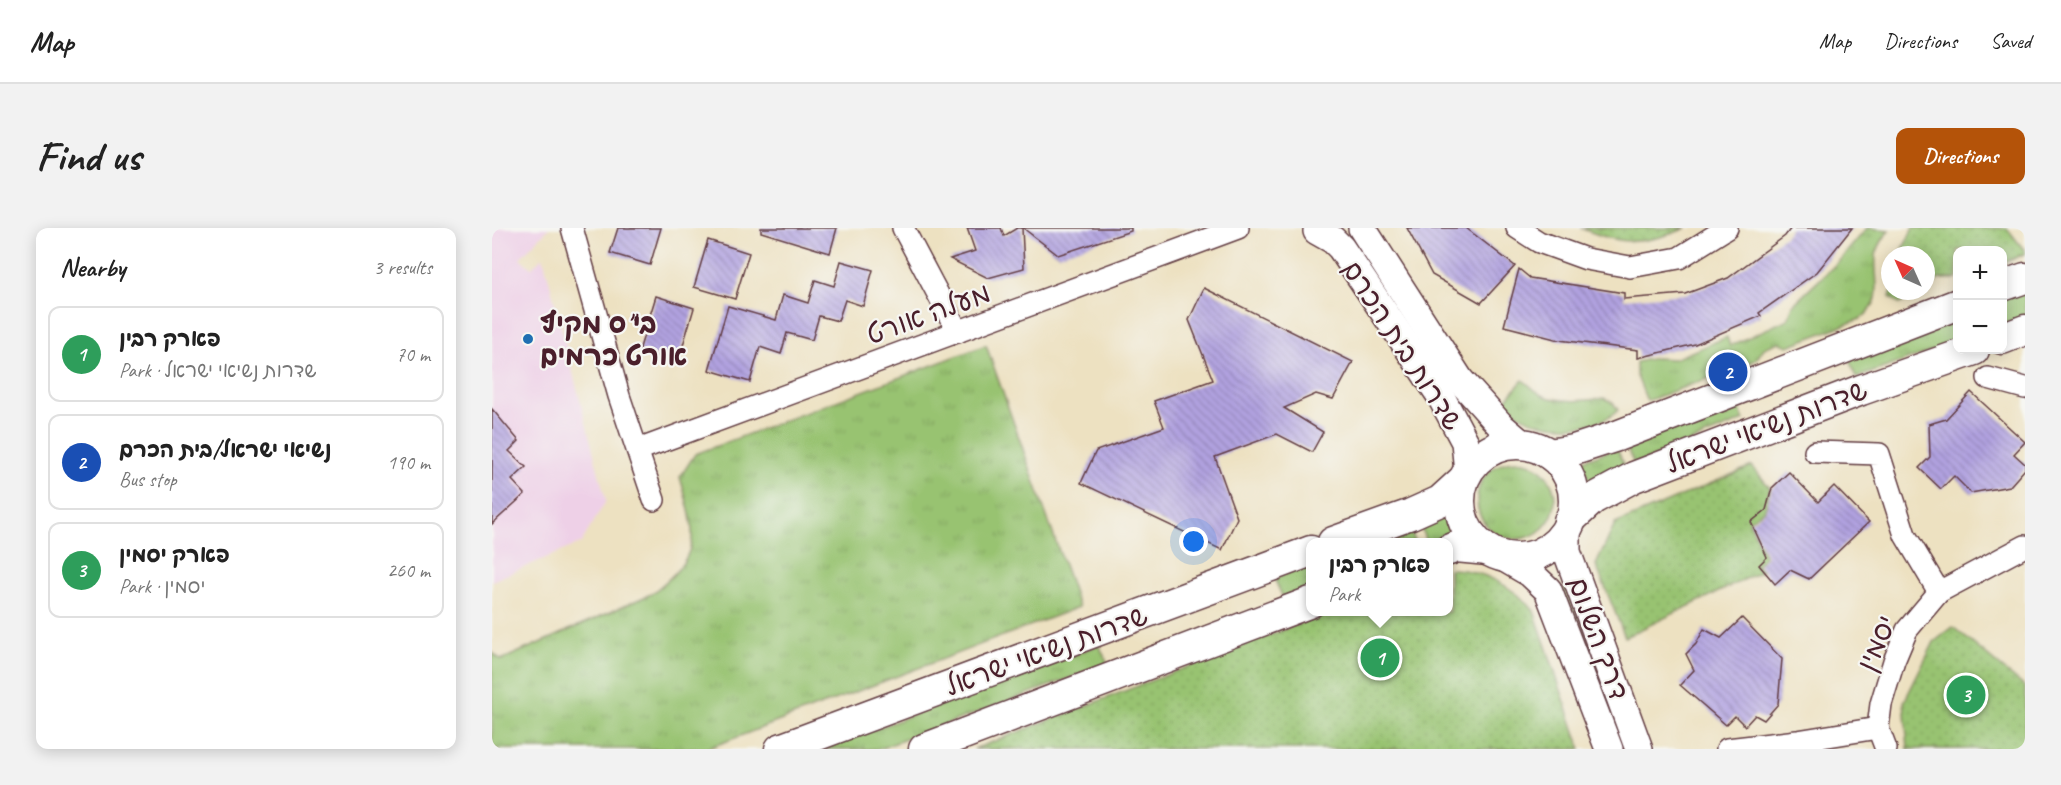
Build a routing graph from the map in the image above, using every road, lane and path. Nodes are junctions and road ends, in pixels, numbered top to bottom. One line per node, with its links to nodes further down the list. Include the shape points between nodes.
1 (572, 228): 18 (street)
2 (903, 228): 12 (street)
3 (1238, 228): 12 (street, מעלה אורט)
4 (1362, 228): 17 (street, שדרות בית הכרם, via 1460,381)
5 (1517, 228): 6 (street, via 1539,242 1586,259 1630,267 1679,258)
6 (1727, 228)
7 (1319, 229): 21 (street, שדרות בית הכרם, via 1341,248 1440,395 1465,442)
8 (2025, 278): 9 (main road)
9 (2007, 284)
10 (1953, 306): 20 (main road, שדרות נשיאי ישראל, via 1617,436)
11 (2025, 330): 13 (main road)
12 (958, 332): 18 (street, מעלה אורט)
13 (2007, 337)
14 (1963, 354): 23 (main road, שדרות נשיאי ישראל, via 1634,477 1593,499)
15 (1988, 378): 16 (street)
16 (2025, 388)
17 (1521, 444): 20 (main road); 21 (main road, via 1486,453)
18 (638, 450): 22 (street)
19 (1815, 452): 29 (street, via 1879,454 1905,535)
20 (1550, 454): 23 (main road, via 1572,487 1573,507)
21 (1466, 476): 24 (main road, via 1440,501); 28 (main road, via 1460,505 1462,518 1477,542)
22 (654, 500)
23 (1568, 524): 28 (main road, via 1544,551 1522,557); 35 (street, דרך השלום, via 1568,552)
24 (1346, 538)
25 (2025, 546): 29 (street, יסמין)
26 (1453, 548): 28 (main road)
27 (1306, 553): 32 (main road, שדרות נשיאי ישראל)
28 (1495, 553): 34 (street, דרך השלום, via 1530,573 1548,590)
29 (1939, 592): 31 (street, יסמין, via 1907,630 1881,704)
30 (1306, 604): 33 (main road, שדרות נשיאי ישראל)
31 (1878, 728): 36 (street); 37 (street, יסמין)
32 (780, 749)
33 (924, 749)
34 (1609, 749)
35 (1639, 749)
36 (1727, 749)
37 (1886, 749)

